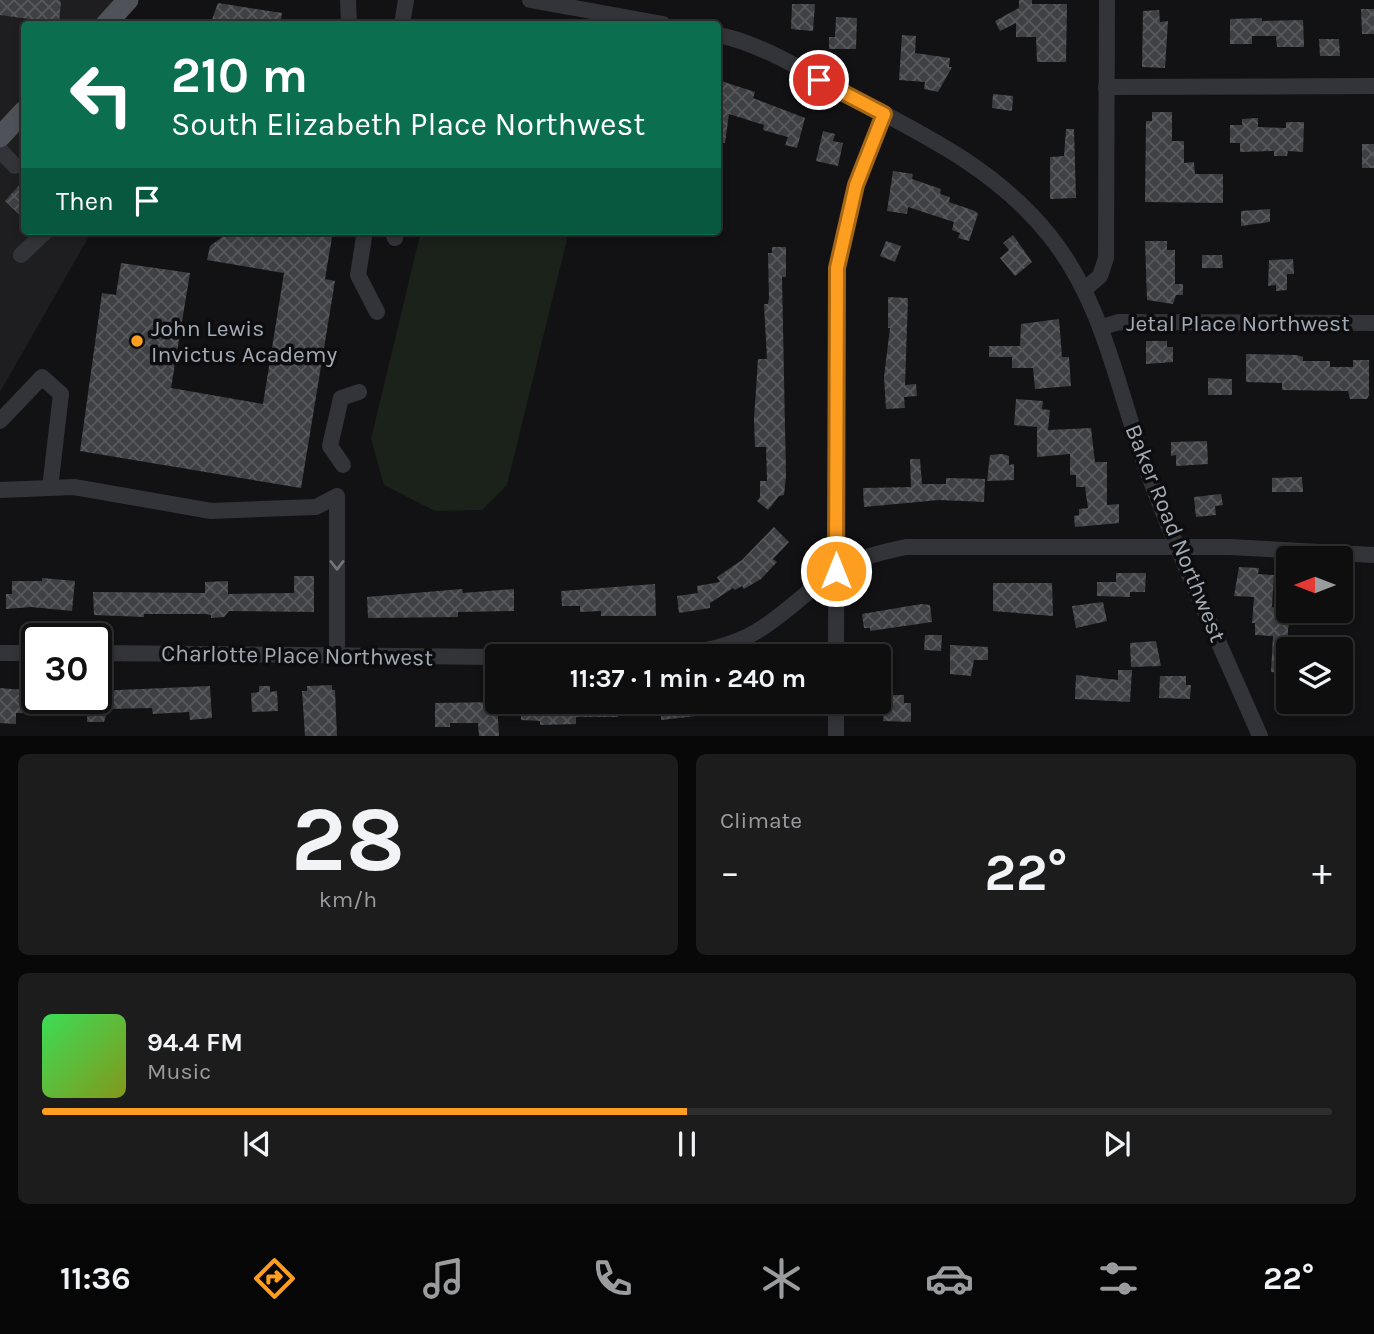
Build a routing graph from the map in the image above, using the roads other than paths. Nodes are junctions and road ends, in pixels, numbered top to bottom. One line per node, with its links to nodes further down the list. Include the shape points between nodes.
1 (128, 0): 5 (main road)
2 (406, 0): 6 (street)
3 (530, 0): 7 (street)
4 (1107, 0): 10 (street)
5 (109, 21)
6 (402, 21)
7 (646, 21)
8 (721, 35): 12 (street, Baker Road Northwest, via 754,47)
9 (1374, 86): 10 (street)
10 (1106, 87): 19 (street, via 1106,258 1100,276)
11 (21, 114): 13 (main road)
12 (884, 114): 19 (street, Baker Road Northwest, via 957,152 1005,188 1050,235); 30 (street, via 856,185 837,268)
13 (0, 137)
14 (0, 150): 15 (street)
15 (15, 166)
16 (42, 235): 18 (street)
17 (364, 235): 20 (street, via 358,275)
18 (22, 255)
19 (1085, 289): 22 (street, Baker Road Northwest)
20 (377, 312)
21 (1374, 323): 22 (street, Jetal Place Northwest, via 1119,322)
22 (1102, 327): 28 (street, Baker Road Northwest, via 1145,464)
23 (359, 392): 25 (street, via 341,398 330,446)
24 (0, 421): 26 (street, via 42,377 61,394)
25 (344, 465)
26 (50, 488): 27 (street); 36 (street, one-way to 36, via 74,487 211,511 316,507 337,496)
27 (0, 490)
28 (1177, 547): 29 (street); 30 (street, via 906,547); 40 (street, Baker Road Northwest)
29 (1374, 555)
30 (836, 571): 31 (street, via 778,617); 32 (street)
31 (726, 644)
32 (836, 644)
33 (0, 653): 34 (street)
34 (21, 653)
35 (112, 653): 36 (street, Charlotte Place Northwest)
36 (337, 654): 37 (street, Charlotte Place Northwest)
37 (485, 657)
38 (836, 714): 39 (street)
39 (836, 736)
40 (1260, 736)

